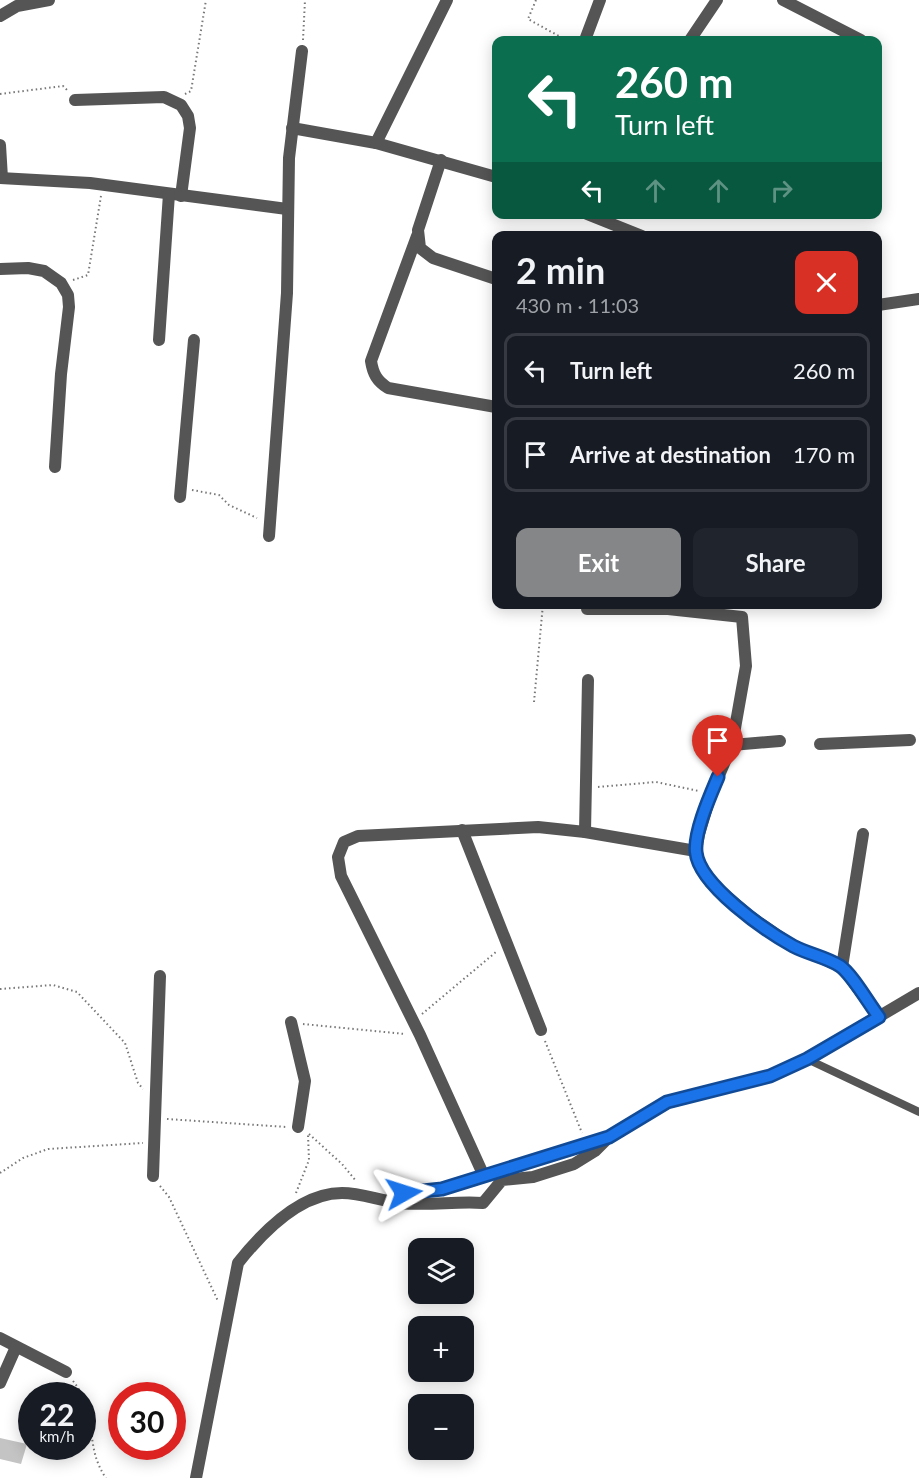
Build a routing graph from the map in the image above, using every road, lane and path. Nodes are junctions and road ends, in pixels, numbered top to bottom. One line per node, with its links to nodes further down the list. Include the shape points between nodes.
1 (49, 0): 9 (street, via 17,6)
2 (206, 0): 17 (path, via 191,91)
3 (305, 0): 14 (path)
4 (447, 0): 19 (street)
5 (536, 0): 10 (path, via 528,19)
6 (600, 0): 11 (street)
7 (717, 0): 12 (street)
8 (783, 0): 13 (street)
9 (0, 16)
10 (559, 36)
11 (589, 36)
12 (693, 36)
13 (853, 36)
14 (303, 51): 18 (street)
15 (0, 94): 16 (path, via 63,86)
16 (75, 100): 17 (street)
17 (175, 100): 25 (street, via 190,122)
18 (292, 128): 19 (street); 26 (street)
19 (376, 143): 21 (street)
20 (0, 145): 23 (street)
21 (441, 160): 22 (street); 29 (street)
22 (492, 176)
23 (1, 178): 24 (street)
24 (103, 184): 25 (street); 32 (path, via 88,275)
25 (175, 195): 26 (street); 35 (street)
26 (287, 209): 40 (street, via 287,293)
27 (600, 219): 28 (street)
28 (630, 231)
29 (417, 236): 31 (street, via 420,248 429,257); 37 (street, via 371,361 373,372 388,388)
30 (0, 269): 32 (street, via 37,269)
31 (492, 278)
32 (61, 283): 38 (street, via 69,307)
33 (919, 299): 34 (street)
34 (882, 304)
35 (159, 340)
36 (194, 340): 39 (street)
37 (492, 405)
38 (55, 468)
39 (180, 493): 40 (path, via 219,495)
40 (270, 530)
41 (543, 609): 44 (path)
42 (682, 609): 48 (street, via 742,617 746,666)
43 (588, 680): 49 (street)
44 (534, 702)
45 (910, 740): 47 (street)
46 (780, 741): 48 (street)
47 (820, 744)
48 (732, 745): 50 (street)
49 (586, 788): 50 (path, via 656,782); 52 (street)
50 (711, 794): 54 (street)
51 (462, 830): 52 (street, via 538,827); 55 (street); 61 (street, via 358,836 344,843 338,857 341,876)
52 (585, 832): 54 (street)
53 (864, 834): 56 (street)
54 (696, 851): 56 (street, via 699,865 710,882 751,917 793,946)
55 (506, 944): 61 (path); 63 (street)
56 (842, 967): 60 (street)
57 (160, 976): 66 (street)
58 (0, 989): 66 (path, via 53,985 77,992 124,1043 138,1083)
59 (919, 993): 60 (street)
60 (879, 1017): 65 (street)
61 (413, 1021): 64 (street)
62 (291, 1022): 64 (path); 69 (street, via 305,1081)
63 (541, 1030): 72 (path)
64 (420, 1035): 75 (street)
65 (807, 1059): 67 (lane); 70 (street, via 770,1076 667,1102)
66 (156, 1104): 68 (street)
67 (919, 1112)
68 (155, 1118): 69 (path); 71 (street)
69 (298, 1127)
70 (609, 1137): 72 (street); 74 (street, via 574,1164 533,1177)
71 (155, 1142): 73 (path, via 48,1149 23,1158); 76 (street)
72 (585, 1143): 74 (street)
73 (0, 1173)
74 (511, 1173): 75 (street); 78 (street, via 483,1203 400,1203)
75 (483, 1174): 77 (street, via 442,1189)
76 (153, 1176): 80 (path, via 169,1197)
77 (404, 1193)
78 (368, 1195): 79 (path, via 308,1133 309,1160); 80 (street, via 339,1193 312,1201 283,1216 260,1235 238,1263)
79 (293, 1198)
80 (225, 1318): 86 (street)
81 (0, 1338): 82 (street)
82 (16, 1347): 83 (street); 84 (street)
83 (66, 1372): 85 (path, via 86,1400 92,1444)
84 (0, 1383)
85 (106, 1478)
86 (196, 1478)

